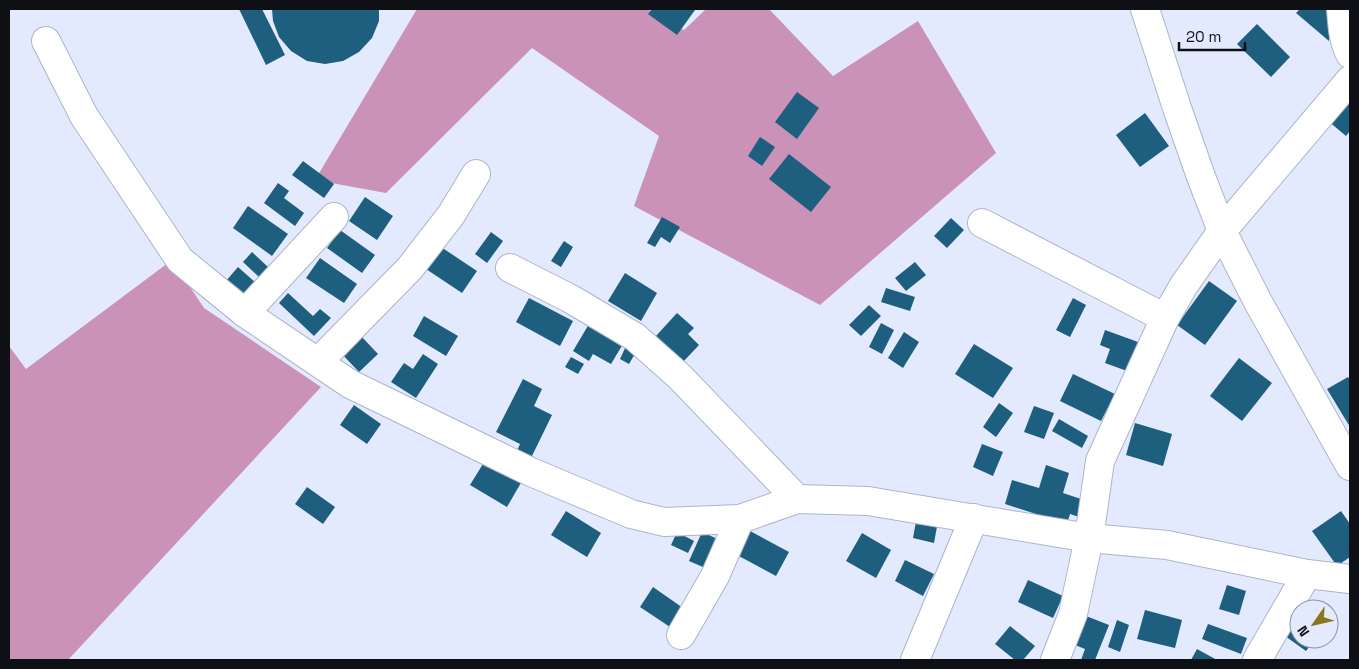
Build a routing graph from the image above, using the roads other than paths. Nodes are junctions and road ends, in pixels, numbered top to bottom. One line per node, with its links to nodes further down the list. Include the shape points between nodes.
1 (1145, 9): 9 (street)
2 (1341, 9): 4 (street, via 1346,47)
3 (46, 41): 11 (street, via 84,116 180,260)
4 (1350, 54)
5 (1350, 80): 9 (street)
6 (476, 174): 13 (street, via 451,215 410,268)
7 (334, 218): 11 (street)
8 (982, 223): 12 (street)
9 (1222, 231): 12 (street); 14 (street)
10 (510, 268): 15 (street, via 571,298 635,337 680,376)
11 (245, 313): 13 (street)
12 (1165, 318): 18 (street, via 1100,461)
13 (318, 362): 17 (street, via 350,384 531,472 631,514 664,522)
14 (1350, 466)
15 (798, 498): 16 (street, via 868,501); 17 (street)
16 (974, 518): 18 (street); 22 (street)
17 (740, 519): 21 (street, via 716,576)
18 (1089, 538): 19 (street, via 1167,544); 23 (street, via 1073,614)
19 (1307, 574): 20 (street); 24 (street)
20 (1350, 579)
21 (681, 635)
22 (915, 660)
23 (1055, 660)
24 (1257, 660)

